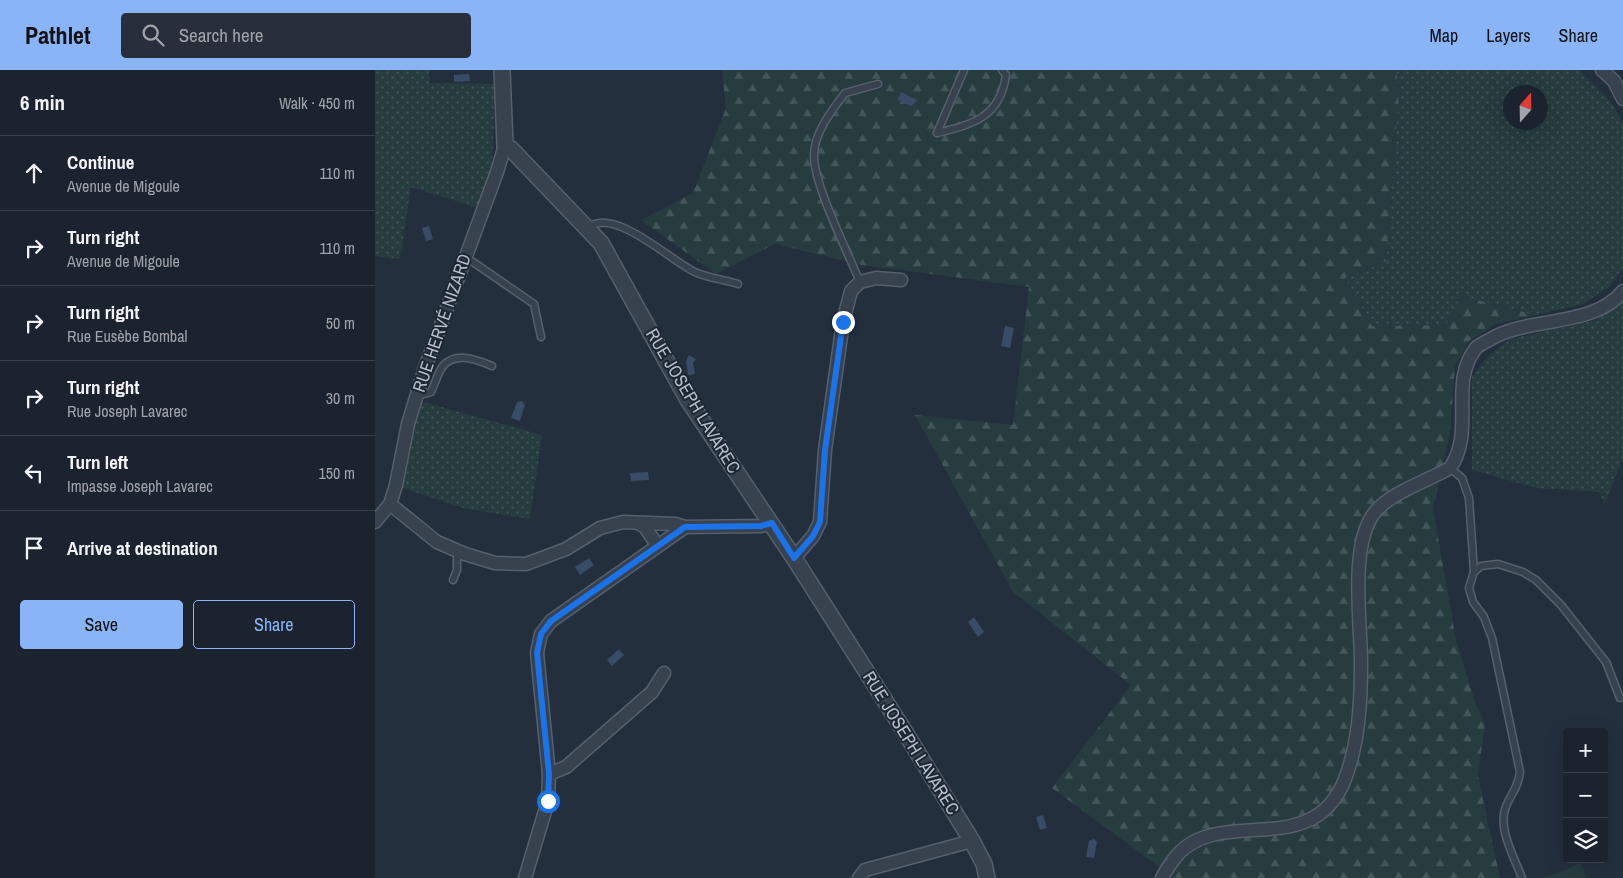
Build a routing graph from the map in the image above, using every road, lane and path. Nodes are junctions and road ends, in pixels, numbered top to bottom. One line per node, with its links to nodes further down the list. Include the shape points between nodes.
1 (502, 70): 7 (street)
2 (964, 70): 3 (lane, via 937,133 970,125 996,107 1004,88 1006,75)
3 (1002, 70)
4 (1603, 70): 6 (street, via 1614,81)
5 (878, 84): 11 (lane, via 845,93 821,129 814,154 818,179)
6 (1623, 99)
7 (505, 145): 8 (street, RUE JOSEPH LAVAREC); 9 (street, RUE HERVÉ NIZARD)
8 (588, 229): 12 (lane, via 591,225 607,224 633,231 696,272); 21 (street, RUE JOSEPH LAVAREC, via 601,243 707,431)
9 (464, 260): 14 (lane, via 473,262 534,304); 16 (street, RUE HERVÉ NIZARD)
10 (901, 280): 11 (street, via 876,278)
11 (860, 282): 25 (street, via 851,291 843,322 825,450 820,522 813,536)
12 (738, 284)
13 (1623, 291): 17 (street, via 1619,297 1591,313 1503,331 1477,347 1463,369 1463,442)
14 (541, 337)
15 (493, 366): 16 (lane, via 475,358 456,358 443,365 431,392)
16 (417, 396): 18 (street, RUE HERVÉ NIZARD)
17 (1453, 464): 26 (lane, via 1469,498); 35 (street, via 1384,503 1368,522 1363,535 1359,560 1359,730 1345,779 1335,799 1326,810 1299,825 1197,840 1181,850)
18 (390, 504): 19 (street); 24 (street, via 437,542)
19 (375, 522)
20 (638, 523): 22 (street); 23 (street, via 645,527); 24 (street, via 623,522 600,528 566,549 526,564 495,563)
21 (772, 523): 22 (street); 25 (street, RUE JOSEPH LAVAREC)
22 (685, 527): 23 (street)
23 (657, 545): 30 (street, via 551,621 541,634 537,653)
24 (457, 551): 27 (lane, via 457,570)
25 (794, 558): 31 (street, RUE JOSEPH LAVAREC)
26 (1474, 572): 29 (lane, via 1481,566 1498,564 1536,580 1561,605 1606,662); 36 (lane, via 1469,588 1492,638 1520,772 1515,792 1507,803 1503,823)
27 (453, 580)
28 (664, 673): 30 (street, via 652,692 566,767)
29 (1620, 698)
30 (549, 774): 32 (street, via 548,801)
31 (972, 841): 33 (street, via 865,870); 34 (street, RUE JOSEPH LAVAREC)
32 (525, 878)
33 (859, 878)
34 (987, 878)
35 (1163, 878)
36 (1522, 878)

